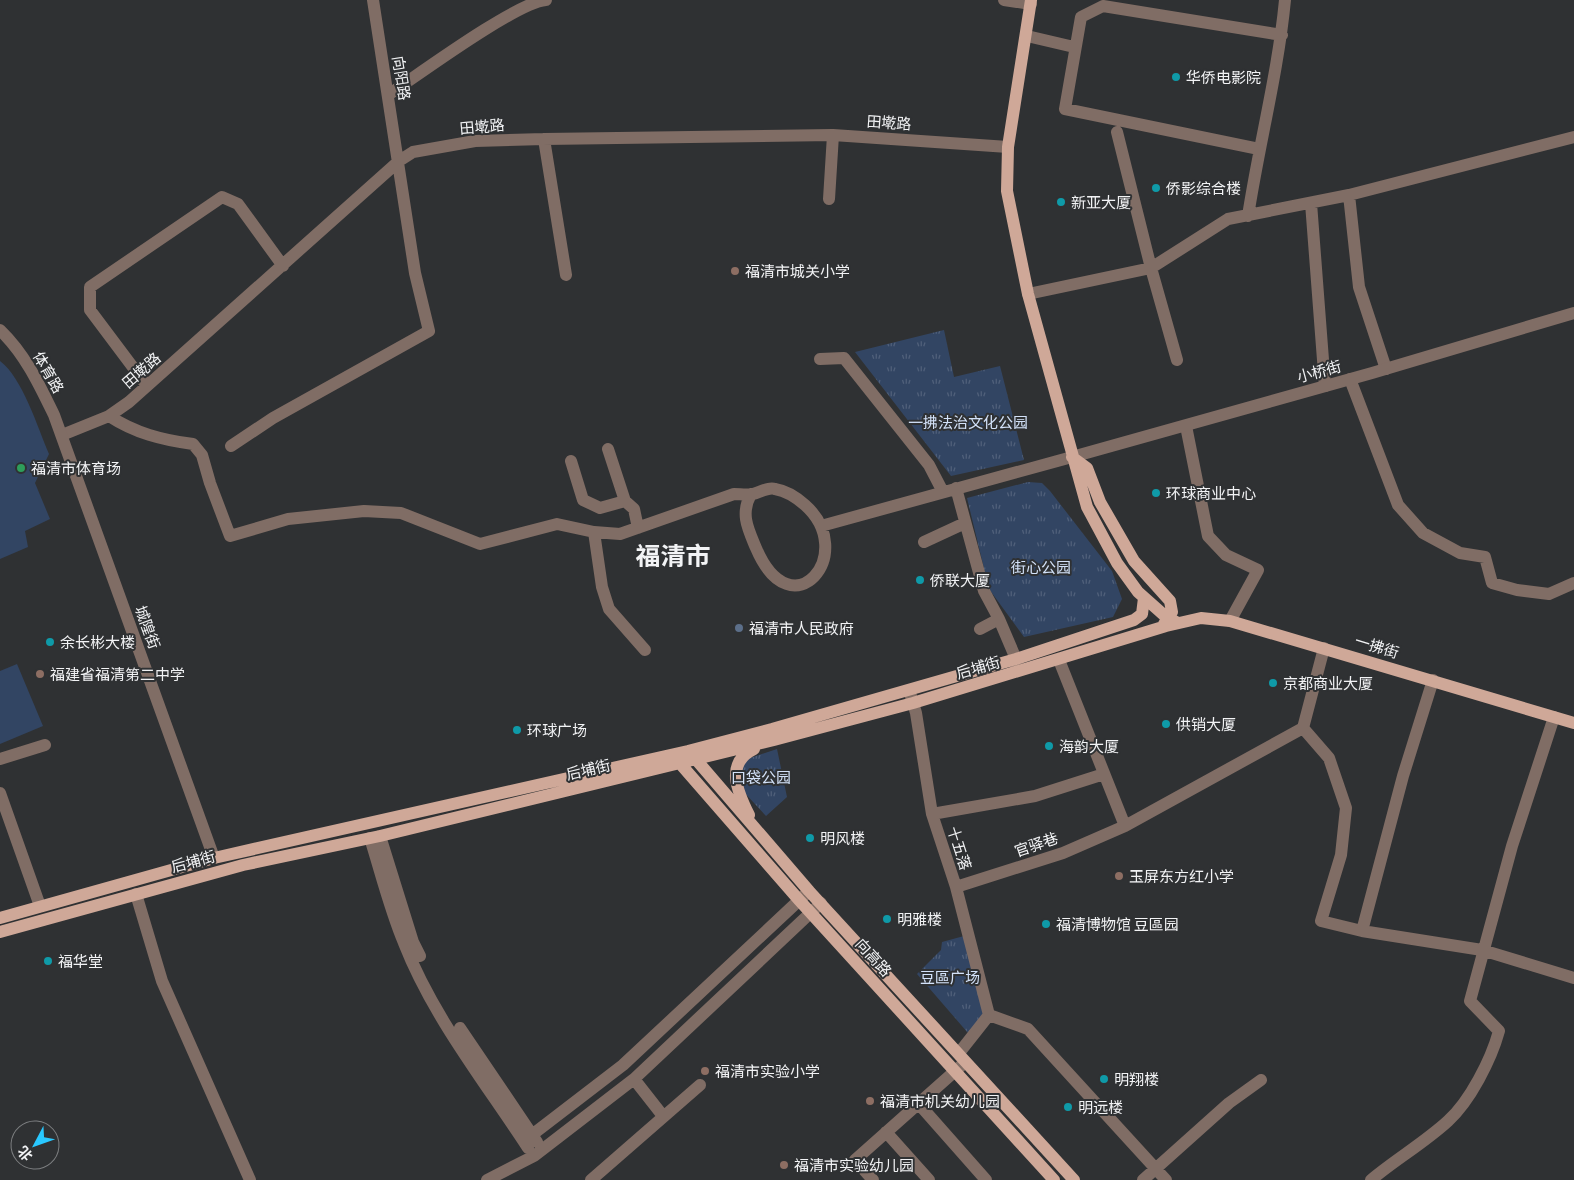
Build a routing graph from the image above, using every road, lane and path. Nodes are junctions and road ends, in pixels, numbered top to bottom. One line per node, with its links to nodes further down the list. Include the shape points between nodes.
1 (373, 0): 9 (street, 向阳路)
2 (546, 0): 9 (street, via 506,18)
3 (1004, 0): 5 (street)
4 (1286, 0): 6 (street)
5 (1031, 2): 7 (main road)
6 (1282, 35): 8 (street, via 1103,6 1081,17); 15 (street)
7 (1027, 36): 8 (street); 14 (main road)
8 (1074, 47): 15 (street, via 1065,109)
9 (388, 95): 16 (street, 向阳路)
10 (1116, 132): 22 (street)
11 (833, 135): 13 (street, 田墘路); 14 (street, 田墘路); 18 (street)
12 (1574, 137): 17 (street)
13 (544, 139): 16 (street, 田墘路, via 475,141 413,152); 23 (street)
14 (1008, 147): 24 (main road, via 1007,191)
15 (1259, 150): 20 (street)
16 (398, 161): 21 (street, 田墘路); 36 (street, 向阳路, via 415,273 429,331 273,418)
17 (1349, 195): 19 (street); 29 (street, via 1359,287)
18 (829, 199)
19 (1310, 203): 20 (street); 32 (street)
20 (1248, 216): 22 (street, via 1228,218)
21 (283, 266): 31 (street, 田墘路); 31 (street, via 238,204 222,197 90,287 90,310)
22 (1150, 268): 24 (street); 28 (street)
23 (566, 275)
24 (1028, 294): 38 (main road)
25 (1574, 313): 29 (street, 小桥街)
26 (0, 330): 35 (street, 体育路, via 36,376)
27 (820, 359): 41 (street, via 844,358 929,465)
28 (1178, 360)
29 (1386, 369): 30 (street, 小桥街)
30 (1350, 379): 32 (street, 小桥街); 49 (street, via 1398,505 1418,528 1460,553 1485,556 1492,583 1549,594)
31 (147, 386): 33 (street, 田墘路)
32 (1325, 386): 34 (street, 小桥街)
33 (108, 416): 35 (street, 田墘路); 47 (street, via 130,429 168,441 193,444 202,455 230,536 288,519 364,510 401,512 480,544 557,524)
34 (1186, 426): 38 (street, 小桥街); 53 (street, via 1208,536 1226,555 1258,570)
35 (62, 434): 77 (street, 城隍街)
36 (231, 446)
37 (608, 449): 43 (street)
38 (1072, 457): 40 (street, 小桥街); 50 (main road, via 1087,507 1101,537); 52 (main road, via 1086,468 1119,539 1170,602)
39 (571, 461): 43 (street, via 583,500 600,508)
40 (956, 488): 41 (street, 小桥街); 44 (street)
41 (943, 492): 45 (street, 小桥街)
42 (751, 494): 45 (street, via 773,488 794,495 813,513); 45 (street, via 744,515 749,530 764,567 782,582 801,585 819,572 825,544); 46 (street, via 734,494)
43 (625, 501): 46 (street, via 634,510)
44 (964, 523): 48 (street); 51 (street, via 984,591)
45 (821, 526)
46 (638, 528): 47 (street, via 620,534)
47 (594, 532): 56 (street, via 602,587 609,609)
48 (924, 542)
49 (1574, 583)
50 (1144, 598): 52 (main road); 57 (main road, 后埔街, via 1142,614 1134,620)
51 (999, 619): 54 (street); 57 (street)
52 (1174, 620): 53 (main road, 一拂街); 58 (main road, 后埔街, via 1159,628)
53 (1230, 620): 55 (main road, 一拂街)
54 (980, 629)
55 (1324, 648): 59 (main road, 一拂街); 64 (street)
56 (645, 650)
57 (1016, 659): 60 (main road, 后埔街)
58 (1059, 660): 61 (main road, 后埔街); 71 (street)
59 (1433, 680): 62 (main road, 一拂街); 86 (street, via 1403,776)
60 (910, 689): 61 (street, 十五落); 68 (main road, 后埔街)
61 (913, 703): 65 (main road, 后埔街); 73 (street, 十五落)
62 (1554, 717): 63 (main road, 一拂街); 88 (street, via 1524,804)
63 (1574, 723)
64 (1303, 728): 74 (street, 官驿巷); 86 (street, via 1329,758 1346,808 1341,856 1321,921)
65 (768, 742): 68 (main road, 后埔街); 75 (main road, 向高路, via 739,760 735,773 736,788)
66 (45, 745): 69 (street)
67 (672, 754): 68 (main road, 后埔街); 70 (main road, 向高路); 77 (main road, 后埔街)
68 (692, 756): 70 (main road, 后埔街); 75 (main road, 向高路)
69 (0, 759)
70 (681, 764): 76 (main road, 后埔街); 81 (main road, 向高路)
71 (1104, 774): 73 (street, via 1035,796); 74 (street)
72 (0, 793): 83 (street)
73 (932, 814): 78 (street, 十五落)
74 (1125, 826): 78 (street, 官驿巷, via 1063,853)
75 (756, 831): 79 (main road, 向高路)
76 (375, 837): 80 (main road, 后埔街, via 243,865); 99 (street, via 404,944 421,978 449,1027)
77 (214, 858): 83 (main road, 后埔街)
78 (956, 887): 90 (street, 十五落)
79 (809, 891): 81 (street); 82 (main road, 向高路)
80 (136, 894): 87 (main road, 后埔街); 102 (street, via 162,981)
81 (799, 900): 84 (main road, 向高路); 99 (street, via 624,1065)
82 (821, 903): 84 (street); 91 (main road, 向高路)
83 (40, 906): 85 (main road, 后埔街)
84 (811, 913): 92 (main road, 向高路); 93 (street)
85 (0, 918)
86 (1362, 931): 88 (street)
87 (0, 932)
88 (1482, 950): 89 (street); 112 (street, via 1470,1001 1500,1031 1496,1044 1469,1094 1448,1121)
89 (1574, 978)
90 (989, 1015): 91 (street); 101 (street, via 1028,1029)
91 (963, 1057): 92 (street); 109 (main road, 向高路)
92 (955, 1071): 96 (street); 108 (main road, 向高路)
93 (634, 1079): 97 (street); 100 (street)
94 (1261, 1080): 101 (street, via 1229,1103)
95 (700, 1085): 97 (street)
96 (918, 1103): 98 (street); 107 (street)
97 (663, 1116): 104 (street)
98 (886, 1132): 105 (street, via 855,1160); 106 (street)
99 (528, 1138): 100 (street)
100 (538, 1153): 103 (street)
101 (1155, 1169): 110 (street); 111 (street)
102 (250, 1180)
103 (488, 1180)
104 (591, 1180)
105 (873, 1180)
106 (929, 1180)
107 (986, 1180)
108 (1054, 1180)
109 (1074, 1180)
110 (1143, 1180)
111 (1166, 1180)
112 (1371, 1180)

